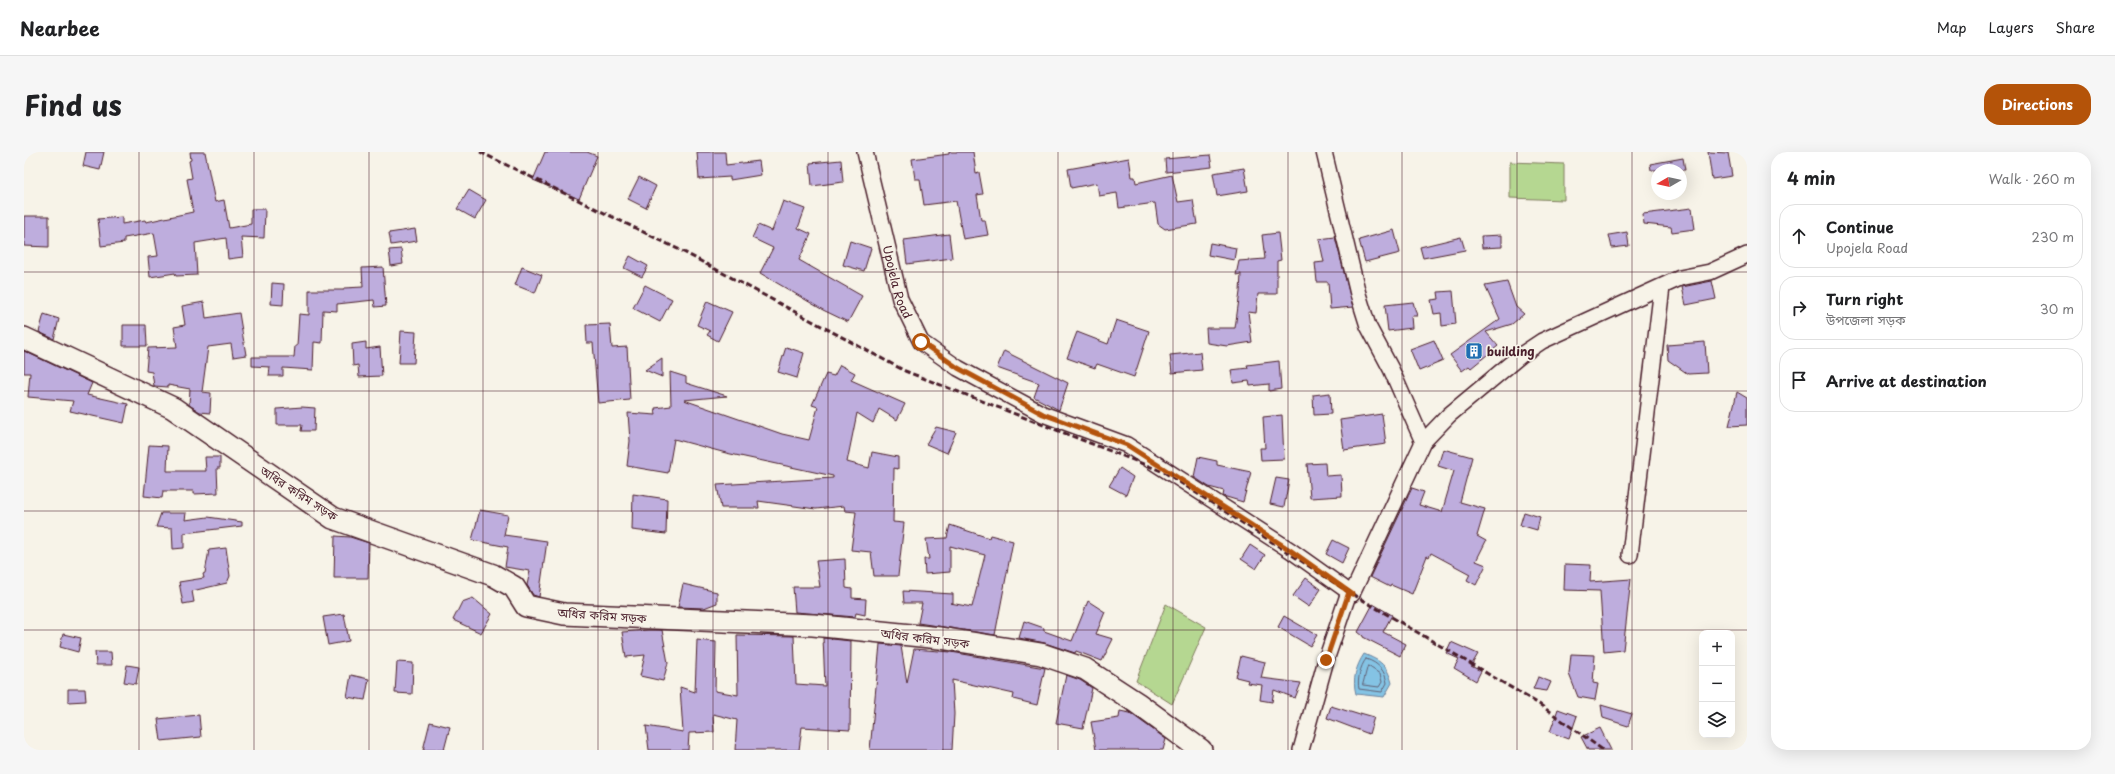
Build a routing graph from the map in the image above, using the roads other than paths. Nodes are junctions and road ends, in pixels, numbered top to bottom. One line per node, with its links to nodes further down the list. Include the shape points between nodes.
1 (864, 152): 8 (street, Upojela Road, via 900,299 921,342 958,368 1043,414 1127,445 1284,546)
2 (1324, 152): 6 (street, via 1368,326 1391,369)
3 (1747, 255): 4 (street, via 1710,272 1680,278)
4 (1662, 287): 6 (street, via 1542,341 1521,355 1455,410); 7 (street)
5 (24, 338): 9 (main road, অধির করিম সড়ক, via 173,408 333,518 493,575 514,587 526,606 564,614 813,625 940,638 1041,654 1085,669)
6 (1422, 442): 8 (street)
7 (1630, 555)
8 (1352, 594): 10 (street, via 1349,592 1326,660)
9 (1201, 750)
10 (1301, 750)

